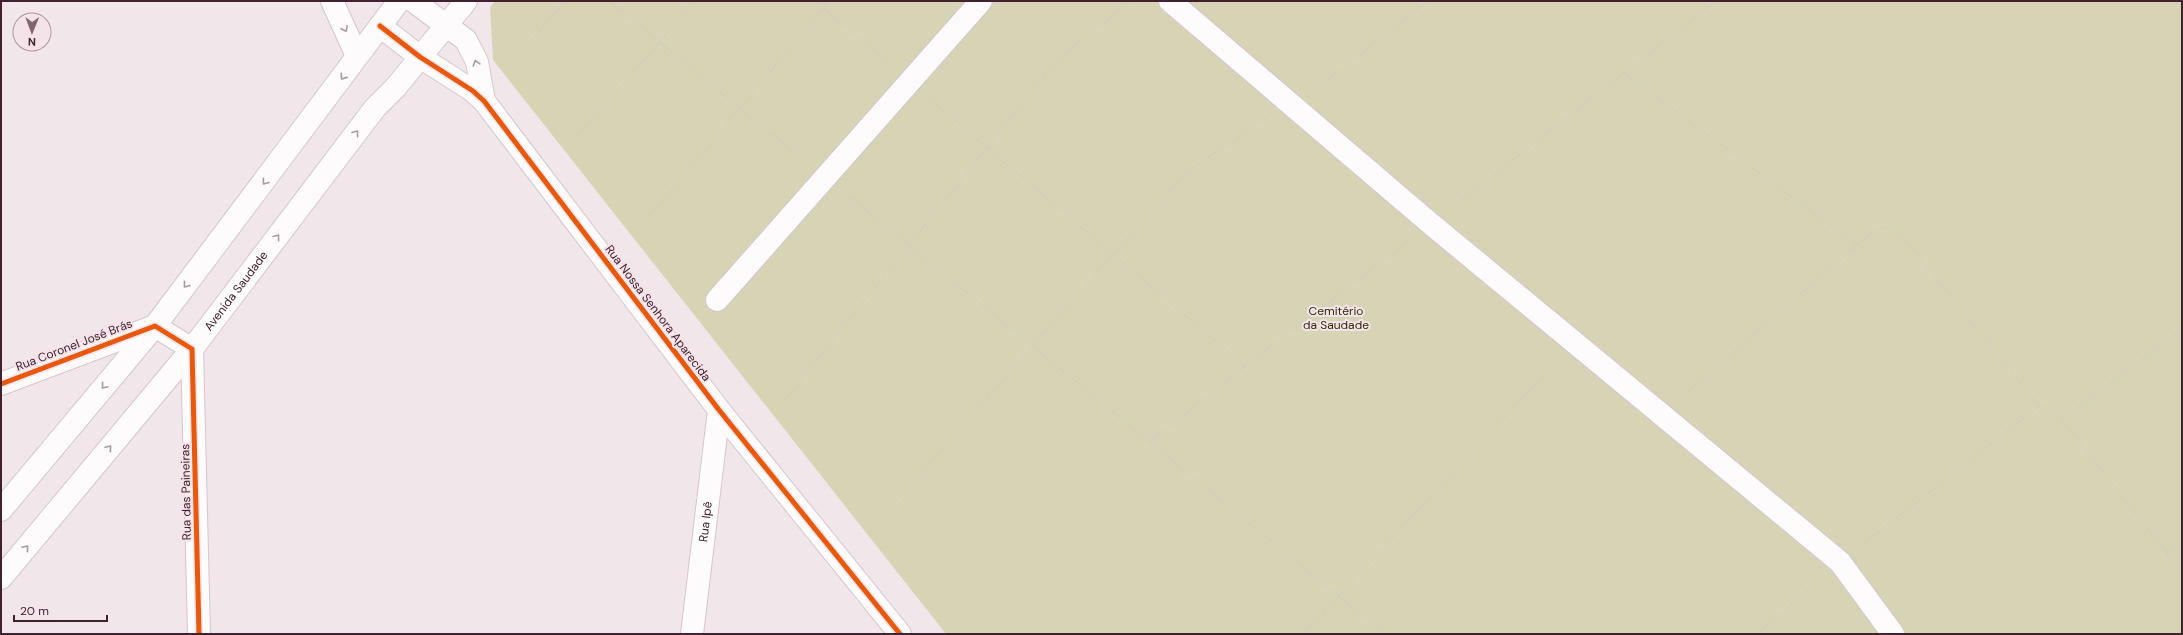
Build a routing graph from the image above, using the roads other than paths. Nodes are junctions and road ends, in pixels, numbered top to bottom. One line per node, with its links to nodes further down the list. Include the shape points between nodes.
1 (332, 1): 9 (street, one-way to 9)
2 (399, 1): 8 (street)
3 (413, 1): 7 (street, Rua Nossa Senhora Aparecida)
4 (466, 1): 7 (street, Avenida Saudade)
5 (981, 1): 12 (street)
6 (1170, 1): 22 (street, via 1431,224 1840,562)
7 (446, 24): 10 (street, Avenida Saudade); 11 (street, Rua Nossa Senhora Aparecida, one-way to 7, via 477,62 466,40)
8 (380, 26): 9 (street); 10 (street, Rua Nossa Senhora Aparecida)
9 (357, 56): 13 (street, one-way to 13)
10 (420, 57): 11 (street, Rua Nossa Senhora Aparecida, via 473,91); 14 (street, Avenida Saudade, one-way to 10, via 375,108)
11 (484, 102): 16 (street, Rua Nossa Senhora Aparecida)
12 (717, 300)
13 (155, 326): 14 (street); 15 (street, Rua Coronel José Brás); 17 (street, one-way to 17)
14 (192, 349): 18 (street, Avenida Saudade, one-way to 14); 19 (street, Rua das Paineiras)
15 (1, 384)
16 (719, 410): 20 (street, Rua Ipê); 21 (street, Rua Nossa Senhora Aparecida)
17 (1, 510)
18 (1, 578)
19 (199, 634)
20 (692, 634)
21 (900, 634)
22 (1893, 634)

